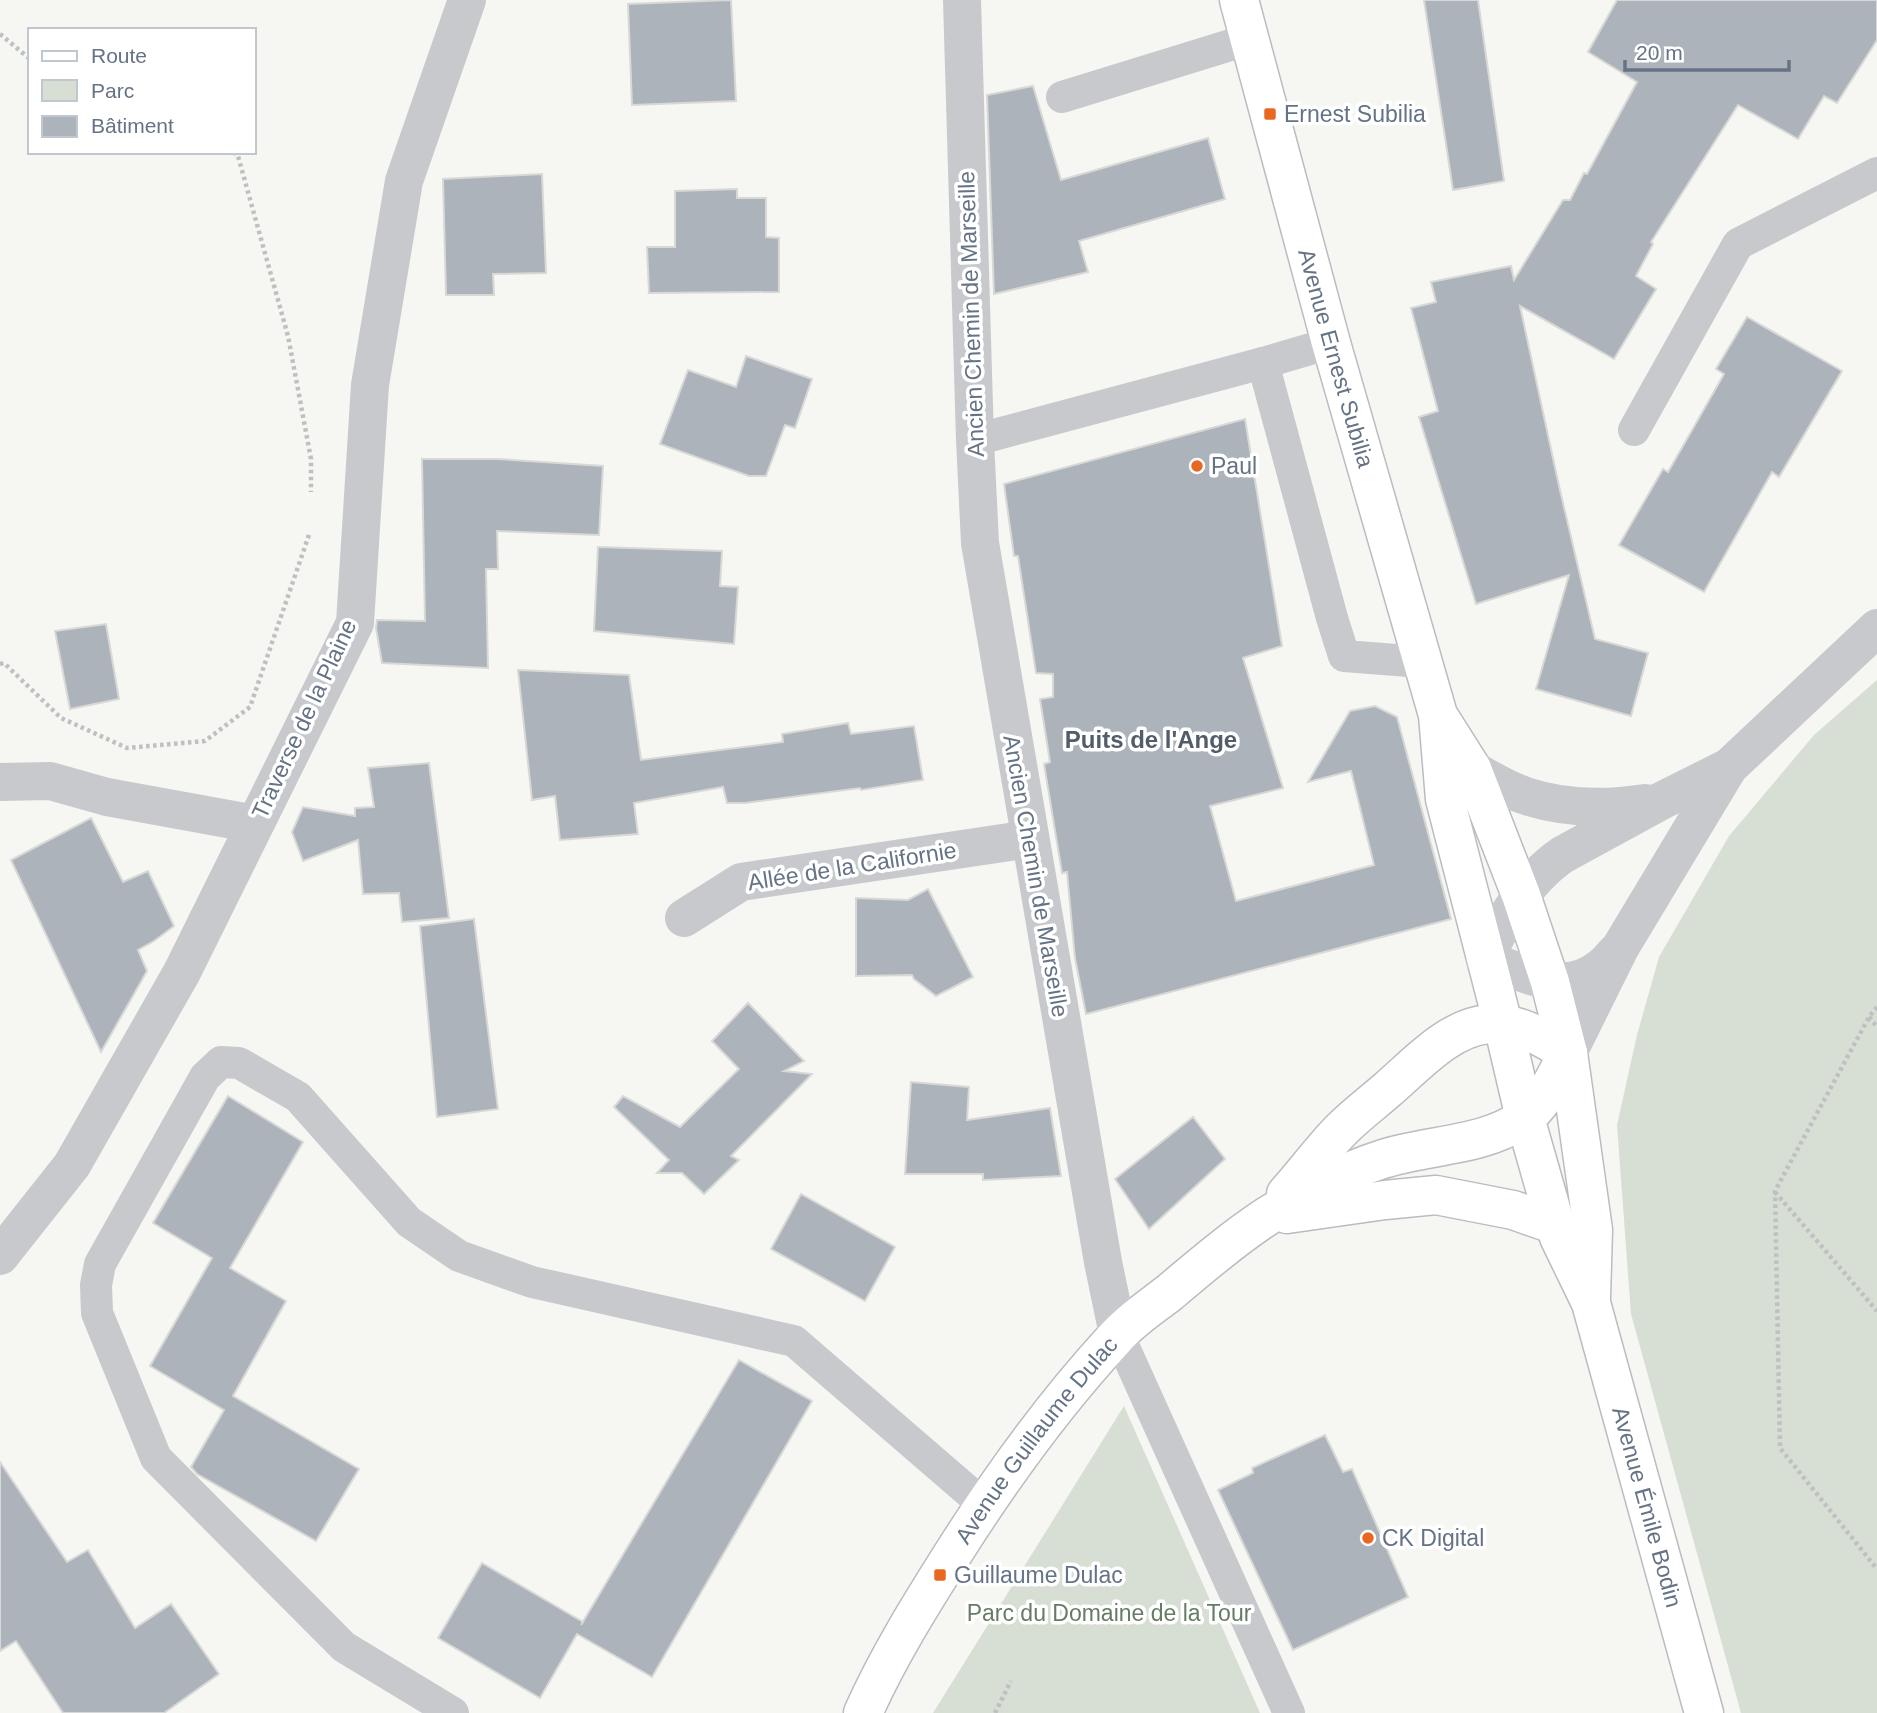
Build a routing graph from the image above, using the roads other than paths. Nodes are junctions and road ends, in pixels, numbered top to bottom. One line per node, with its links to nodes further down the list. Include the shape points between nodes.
1 (467, 0): 18 (street, Traverse de la Plaine, via 404,181 370,385 355,623)
2 (962, 0): 10 (street, Ancien Chemin de Marseille)
3 (1239, 0): 4 (main road, Avenue Ernest Subilia)
4 (1250, 39): 5 (lane); 7 (main road, Avenue Ernest Subilia)
5 (1062, 97)
6 (1877, 173): 9 (lane, via 1738,244)
7 (1331, 342): 8 (lane); 12 (main road, Avenue Ernest Subilia)
8 (1263, 363): 10 (lane); 12 (lane, via 1344,656)
9 (1634, 430)
10 (975, 440): 19 (street, Ancien Chemin de Marseille, via 980,543)
11 (1877, 628): 14 (street)
12 (1422, 662): 13 (main road, Avenue Ernest Subilia)
13 (1438, 715): 15 (main road, Avenue Ernest Subilia); 23 (main road, Avenue Ernest Subilia, via 1445,799)
14 (1729, 767): 17 (street); 22 (street)
15 (1472, 769): 17 (street, via 1526,796 1568,806 1614,808); 20 (main road, Avenue Ernest Subilia)
16 (0, 782): 18 (street, via 50,781 107,797)
17 (1661, 801): 20 (street, via 1562,855)
18 (255, 824): 31 (street, Traverse de la Plaine, via 182,972 72,1165)
19 (1030, 839): 21 (street, Allée de la Californie, via 741,882); 33 (street, Ancien Chemin de Marseille)
20 (1521, 895): 23 (street); 24 (main road, Avenue Émile Bodin)
21 (684, 918)
22 (1620, 948): 24 (street, via 1589,976); 27 (street)
23 (1485, 959): 24 (street); 25 (main road, Avenue Émile Bodin); 26 (main road, Avenue Guillaume Dulac, via 1461,1014)
24 (1550, 982): 27 (main road, Avenue Émile Bodin)
25 (1503, 1024): 26 (main road, Avenue Guillaume Dulac, via 1465,1030); 27 (main road, Avenue Guillaume Dulac, via 1546,1039); 28 (main road, Avenue Émile Bodin)
26 (1438, 1046): 29 (main road, Avenue Guillaume Dulac, via 1343,1129)
27 (1568, 1053): 28 (main road, Avenue Guillaume Dulac); 32 (main road, Avenue Émile Bodin, via 1592,1230)
28 (1525, 1118): 29 (main road, Avenue Guillaume Dulac, via 1493,1135 1384,1159 1322,1184); 30 (main road, Avenue Émile Bodin)
29 (1268, 1217): 30 (main road, Avenue Guillaume Dulac, via 1436,1195 1513,1210); 33 (main road, Avenue Guillaume Dulac)
30 (1556, 1225): 32 (main road, Avenue Émile Bodin)
31 (0, 1256)
32 (1591, 1303): 38 (main road, Avenue Émile Bodin)
33 (1118, 1334): 34 (main road, Avenue Guillaume Dulac, via 1009,1467); 37 (lane, Ancien Chemin de Marseille)
34 (984, 1505): 35 (lane, via 794,1342 532,1282 459,1255 409,1222 298,1097 239,1063 222,1062 205,1077 100,1264 97,1313 156,1458 344,1647); 36 (main road, Avenue Guillaume Dulac)
35 (453, 1713)
36 (863, 1713)
37 (1289, 1713)
38 (1704, 1713)

